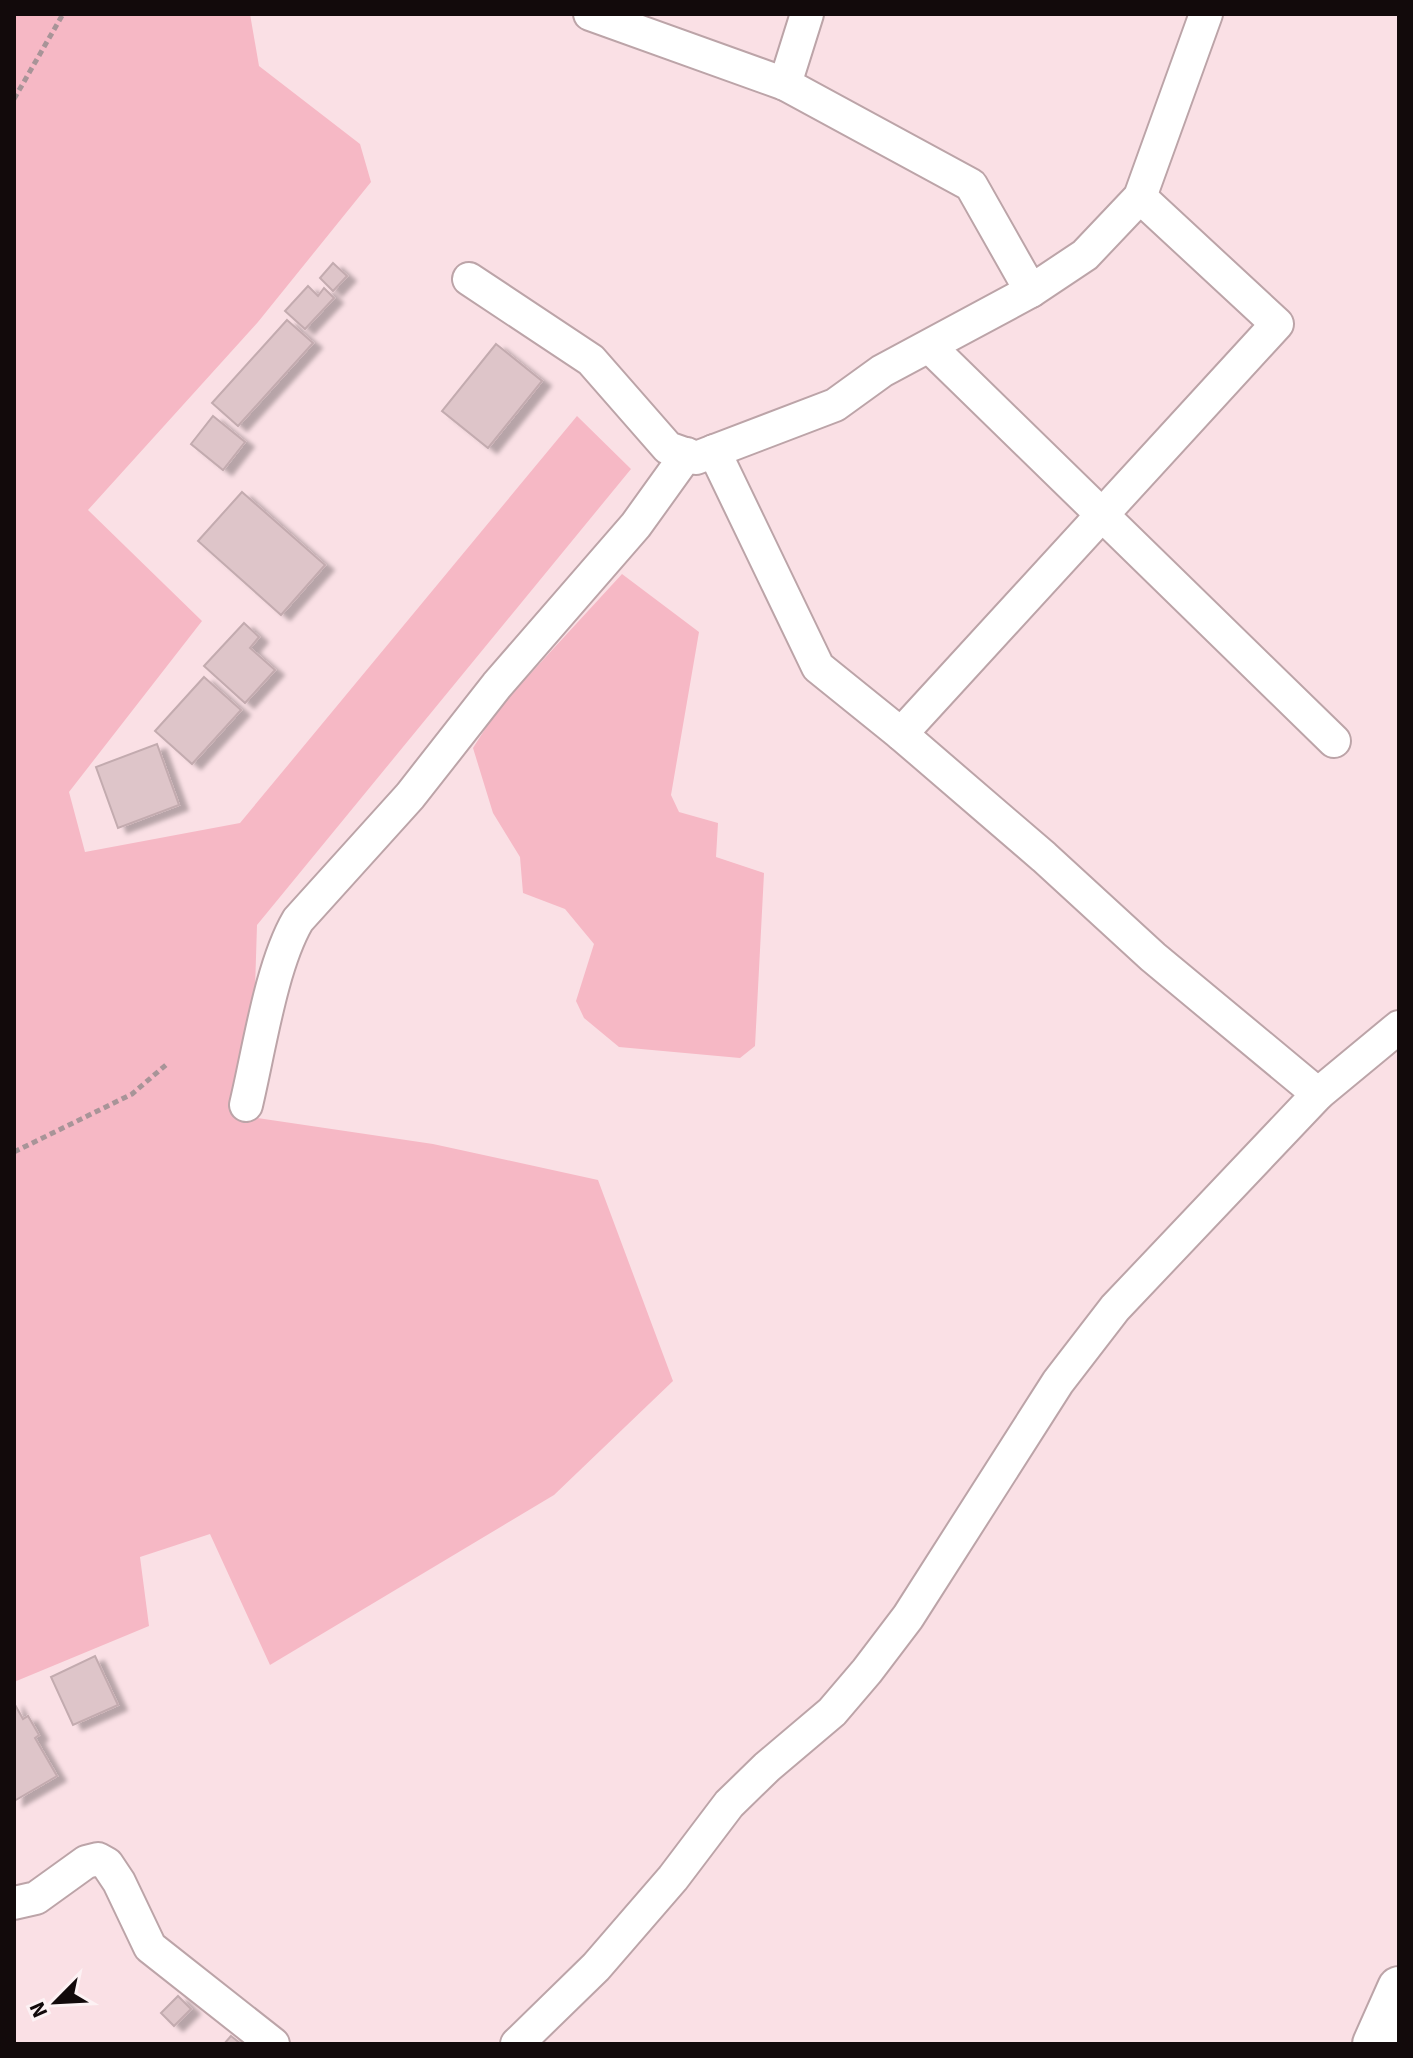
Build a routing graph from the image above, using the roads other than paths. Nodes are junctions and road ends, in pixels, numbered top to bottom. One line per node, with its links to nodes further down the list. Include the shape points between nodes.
1 (590, 14): 4 (street)
2 (807, 14): 4 (street)
3 (1206, 14): 5 (street)
4 (785, 84): 7 (street, via 971,185)
5 (1140, 197): 7 (street, via 1085,255); 10 (street, via 1277,324)
6 (469, 279): 9 (street, via 591,360 668,448)
7 (1031, 291): 8 (street)
8 (930, 347): 9 (street, via 882,371 835,405); 10 (street)
9 (700, 453): 11 (street, via 818,667); 15 (street, via 298,920 277,976)
10 (1101, 515): 11 (street); 12 (street)
11 (901, 734): 14 (street, via 1153,957)
12 (1334, 741)
13 (1399, 1027): 14 (street)
14 (1318, 1094): 19 (street, via 1105,1321 1058,1382 908,1617 867,1671 832,1712 729,1804 596,1967)
15 (246, 1105)
16 (14, 1903): 18 (street, via 36,1898 98,1859 119,1882 150,1947)
17 (1399, 1988): 20 (street)
18 (273, 2044)
19 (517, 2044)
20 (1374, 2044)

